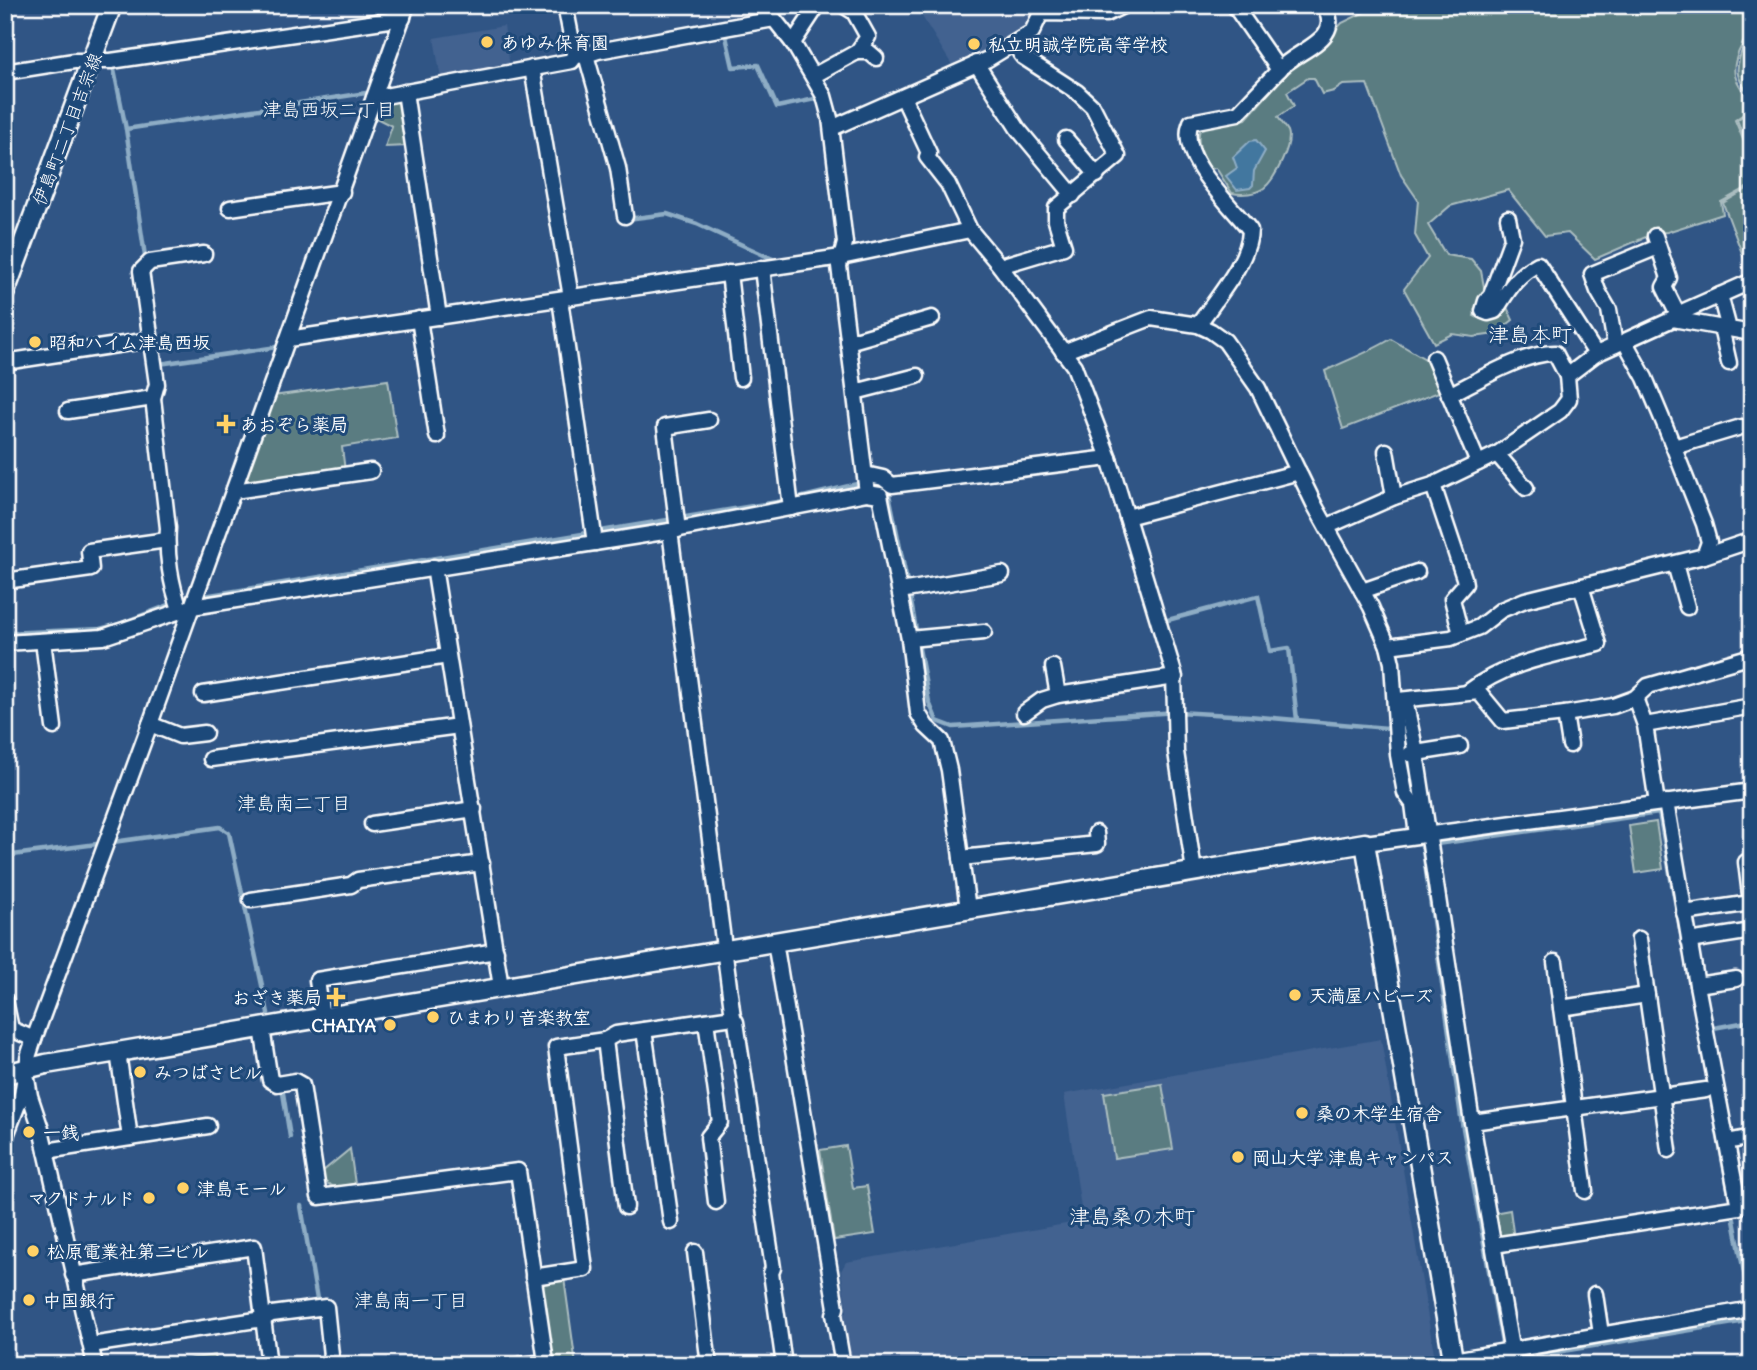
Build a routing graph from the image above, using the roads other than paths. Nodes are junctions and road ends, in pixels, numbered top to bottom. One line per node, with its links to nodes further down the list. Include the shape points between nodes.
1 (565, 5): 12 (street)
2 (818, 5): 10 (street)
3 (1125, 5): 9 (street, via 1106,14 1041,13 1032,32)
4 (1234, 5): 17 (street)
5 (1323, 5): 17 (street, via 1330,23 1323,38)
6 (854, 7): 11 (street, via 868,37)
7 (106, 10): 14 (street, 伊島町二丁目吉宗線)
8 (405, 12): 14 (street, via 111,61); 22 (street)
9 (1018, 41): 15 (street); 25 (street, via 1024,57 1093,107 1118,156)
10 (793, 43): 12 (street, via 774,19); 19 (street)
11 (857, 52): 13 (street, via 869,52); 19 (street)
12 (580, 55): 16 (street, via 572,61); 29 (street, via 618,168)
13 (876, 58)
14 (93, 60): 18 (street); 38 (street, 伊島町二丁目吉宗線)
15 (976, 63): 21 (street); 27 (street, via 1018,129)
16 (532, 68): 20 (street); 40 (street)
17 (1279, 70): 45 (street, via 1238,113 1191,122 1187,131 1188,146 1198,166 1251,230 1240,261)
18 (5, 72)
19 (813, 76): 23 (street)
20 (405, 92): 22 (street); 41 (street)
21 (903, 97): 23 (street); 31 (street, via 927,157 948,184)
22 (374, 98): 26 (street)
23 (832, 128): 33 (street, via 845,243)
24 (1066, 139): 25 (street)
25 (1097, 176): 27 (street)
26 (342, 192): 28 (street); 48 (street)
27 (1073, 195): 34 (street, via 1054,212 1064,247)
28 (230, 208)
29 (625, 216)
30 (1508, 218): 53 (street, via 1512,238 1483,311 1495,312 1513,281 1538,264)
31 (970, 230): 33 (street); 34 (street)
32 (204, 254): 49 (street, via 147,265 141,271)
33 (841, 257): 35 (street); 50 (street)
34 (1000, 266): 52 (street)
35 (762, 268): 36 (street); 80 (street)
36 (729, 274): 40 (street); 59 (street)
37 (1752, 281): 39 (street)
38 (5, 292)
39 (1720, 295): 42 (street); 46 (street)
40 (565, 298): 41 (street); 84 (street)
41 (439, 317): 44 (street)
42 (1675, 317): 46 (street); 51 (street); 51 (street, via 1664,287 1669,278 1657,241 1592,274)
43 (932, 318): 50 (street)
44 (419, 319): 48 (street); 66 (street)
45 (1198, 325): 52 (street, via 1151,318); 73 (street, via 1225,341 1258,388)
46 (1725, 328): 47 (street); 56 (street)
47 (1752, 333)
48 (288, 339): 77 (street)
49 (150, 340): 55 (street); 62 (street, via 157,384)
50 (848, 341): 60 (street)
51 (1620, 343): 53 (street); 67 (street, via 1645,379)
52 (1063, 352): 70 (street, via 1074,366)
53 (1596, 354): 58 (street)
54 (1434, 358): 61 (street)
55 (5, 362)
56 (1729, 363)
57 (917, 376): 60 (street)
58 (1567, 376): 61 (street, via 1555,353 1546,353); 69 (street, via 1569,399 1560,411)
59 (741, 378)
60 (855, 392): 74 (street)
61 (1449, 395): 71 (street)
62 (153, 398): 63 (street); 85 (street)
63 (68, 411)
64 (709, 420): 82 (street, via 665,427)
65 (1741, 428): 67 (street)
66 (437, 436)
67 (1674, 447): 87 (street, via 1709,542)
68 (1386, 451): 79 (street)
69 (1497, 454): 71 (street); 76 (street)
70 (1109, 458): 74 (street, via 892,485); 81 (street)
71 (1478, 463): 75 (street)
72 (371, 471): 77 (street)
73 (1299, 472): 81 (street); 83 (street)
74 (865, 474): 78 (street)
75 (1433, 485): 79 (street); 99 (street, via 1464,578 1465,584 1452,598)
76 (1527, 488)
77 (234, 491): 96 (street)
78 (867, 493): 80 (street); 94 (street, via 880,495)
79 (1394, 497): 83 (street)
80 (791, 508): 82 (street)
81 (1127, 517): 107 (street)
82 (675, 525): 84 (street); 145 (street)
83 (1328, 526): 95 (street)
84 (594, 537): 89 (street)
85 (167, 540): 92 (street, via 89,551 91,569); 96 (street)
86 (1752, 540): 87 (street)
87 (1704, 556): 88 (street)
88 (1675, 564): 93 (street); 97 (street)
89 (434, 567): 96 (street); 104 (street)
90 (1417, 572): 95 (street)
91 (1002, 574): 94 (street)
92 (5, 581)
93 (1581, 586): 99 (street, via 1525,600); 108 (street, via 1599,644 1530,659)
94 (900, 591): 100 (street)
95 (1363, 591): 103 (street)
96 (181, 604): 101 (street, via 129,630 103,637); 116 (street)
97 (1687, 607)
98 (984, 632): 100 (street)
99 (1461, 634): 103 (street)
100 (909, 639): 133 (street, via 919,713 942,741 949,770)
101 (43, 641): 102 (street); 119 (street)
102 (5, 643)
103 (1388, 646): 112 (street)
104 (448, 656): 109 (street); 118 (street)
105 (1752, 656): 111 (street, via 1648,686)
106 (1053, 667): 110 (street)
107 (1175, 677): 110 (street); 136 (street, via 1175,752)
108 (1468, 692): 112 (street); 115 (street, via 1479,692 1503,721)
109 (202, 694)
110 (1058, 695): 114 (street)
111 (1635, 698): 115 (street); 117 (street)
112 (1399, 700): 123 (street); 124 (street)
113 (1752, 706): 117 (street)
114 (1024, 713)
115 (1565, 715): 121 (street)
116 (150, 724): 120 (street, via 180,736); 159 (street)
117 (1645, 725): 127 (street)
118 (459, 726): 125 (street); 128 (street)
119 (54, 727)
120 (205, 733)
121 (1570, 744)
122 (1460, 746): 123 (street)
123 (1416, 753): 124 (street); 131 (street)
124 (1398, 755): 131 (street, via 1405,793)
125 (211, 759)
126 (1752, 791): 127 (street)
127 (1661, 803): 131 (street); 140 (street)
128 (474, 809): 129 (street); 135 (street)
129 (372, 824)
130 (1096, 833): 133 (street, via 1097,844 1038,844)
131 (1426, 840): 132 (street); 168 (street)
132 (1365, 843): 136 (street); 192 (street)
133 (961, 858): 139 (street)
134 (1746, 862): 137 (street)
135 (482, 863): 138 (street); 146 (street)
136 (1194, 871): 139 (street)
137 (1751, 899): 140 (street, via 1751,903)
138 (251, 900)
139 (968, 909): 143 (street)
140 (1684, 913): 144 (street)
141 (1752, 932): 144 (street)
142 (1639, 939): 151 (street)
143 (775, 942): 145 (street); 199 (street)
144 (1689, 942): 149 (street)
145 (725, 950): 150 (street); 155 (street)
146 (496, 951): 150 (street); 154 (street, via 317,980)
147 (1555, 962): 153 (street)
148 (1736, 979): 149 (street)
149 (1697, 985): 173 (street)
150 (501, 987): 154 (street)
151 (1647, 995): 153 (street); 165 (street)
152 (5, 1000): 159 (street, via 11,1029)
153 (1561, 1008): 166 (street)
154 (322, 1017): 157 (street)
155 (733, 1017): 156 (street); 198 (street)
156 (706, 1021): 158 (street); 178 (street, via 720,1122 708,1138)
157 (262, 1028): 161 (street); 185 (street, via 270,1080 302,1085 319,1197 518,1171)
158 (644, 1030): 160 (street); 181 (street)
159 (34, 1039): 162 (street)
160 (605, 1040): 180 (street); 185 (street, via 556,1047 585,1269)
161 (118, 1052): 162 (street); 170 (street)
162 (26, 1070): 163 (street); 167 (street, via 22,1094); 175 (street)
163 (5, 1074)
164 (1706, 1090): 165 (street)
165 (1661, 1096): 166 (street); 174 (street)
166 (1574, 1108): 168 (street); 176 (street)
167 (8, 1121): 172 (street)
168 (1472, 1122): 182 (street)
169 (208, 1126): 170 (street)
170 (130, 1138): 175 (street)
171 (1752, 1138): 173 (street)
172 (5, 1139)
173 (1727, 1142): 179 (street)
174 (1669, 1150)
175 (46, 1151): 184 (street)
176 (1586, 1191)
177 (1752, 1191): 179 (street)
178 (716, 1202)
179 (1733, 1203): 182 (street)
180 (626, 1206)
181 (671, 1222)
182 (1494, 1244): 191 (street)
183 (695, 1252): 197 (street)
184 (73, 1275): 188 (street, via 254,1247); 190 (street)
185 (533, 1277): 196 (street, via 546,1362)
186 (1595, 1294): 189 (street)
187 (1752, 1309): 189 (street)
188 (263, 1319): 190 (street); 194 (street); 195 (street, via 326,1307)
189 (1601, 1334): 191 (street)
190 (91, 1345): 193 (street)
191 (1505, 1351): 192 (street); 200 (street)
192 (1453, 1362)
193 (95, 1365)
194 (269, 1365)
195 (332, 1365)
196 (519, 1365)
197 (709, 1365)
198 (784, 1365)
199 (843, 1365)
200 (1514, 1365)

